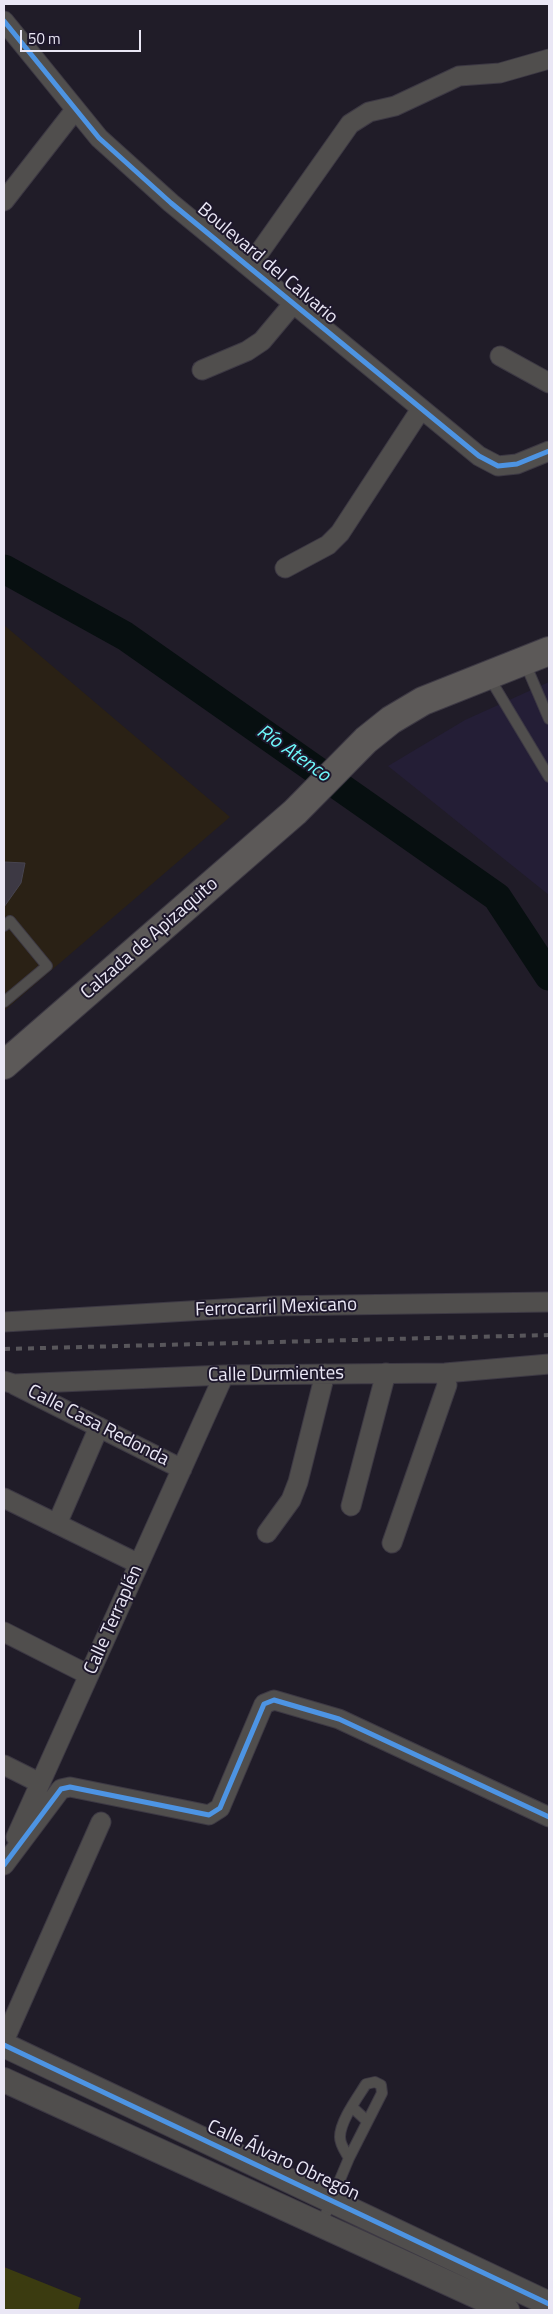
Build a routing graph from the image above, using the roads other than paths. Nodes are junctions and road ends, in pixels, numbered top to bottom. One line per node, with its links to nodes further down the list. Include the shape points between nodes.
1 (4, 21): 3 (street, Boulevard del Calvario)
2 (549, 58): 5 (street, via 500,73 459,76 395,106 369,112 350,124)
3 (75, 110): 4 (street); 5 (street, Boulevard del Calvario, via 114,152)
4 (4, 200)
5 (249, 267): 6 (street, Boulevard del Calvario)
6 (293, 304): 8 (street, via 262,341 247,352); 10 (street, Boulevard del Calvario)
7 (500, 356): 9 (street)
8 (202, 370)
9 (549, 383)
10 (421, 409): 11 (street, Boulevard del Calvario, via 479,456 498,466 516,464); 12 (street, via 340,533 328,545)
11 (549, 451)
12 (285, 568)
13 (541, 650): 14 (main road, Calzada de Apizaquito); 15 (lane)
14 (488, 676): 16 (lane); 19 (main road, Calzada de Apizaquito, via 423,701 366,740 296,812)
15 (549, 719)
16 (549, 777)
17 (4, 926): 18 (lane, via 10,921 47,966)
18 (4, 1002)
19 (4, 1065)
20 (549, 1302): 21 (street, Ferrocarril Mexicano, via 273,1306)
21 (4, 1322)
22 (549, 1364): 24 (street, Calle Durmientes)
23 (386, 1373): 24 (street, Calle Durmientes); 25 (street, Calle Durmientes); 31 (street)
24 (445, 1373): 34 (street, via 447,1385)
25 (325, 1374): 26 (street, Calle Durmientes); 33 (street, via 298,1482 291,1500)
26 (224, 1375): 27 (street, Calle Durmientes); 29 (street, Calle Terraplén)
27 (9, 1382): 28 (street, Calle Casa Redonda)
28 (99, 1427): 29 (street, Calle Casa Redonda); 32 (street)
29 (182, 1469): 35 (street, Calle Terraplén)
30 (4, 1498): 32 (street)
31 (351, 1506)
32 (57, 1524): 35 (street)
33 (267, 1533)
34 (392, 1543)
35 (139, 1564): 37 (street, Calle Terraplén)
36 (4, 1632): 37 (street)
37 (89, 1676): 39 (street, Calle Terraplén)
38 (4, 1765): 39 (street)
39 (40, 1783): 42 (street, Calle Terraplén)
40 (549, 1817): 42 (street, via 338,1719 274,1700 264,1704 220,1808 209,1815 70,1787 61,1790)
41 (101, 1822): 43 (street)
42 (4, 1865)
43 (4, 2043): 44 (street, Calle Álvaro Obregón)
44 (69, 2077): 46 (street); 50 (street, Calle Álvaro Obregón)
45 (4, 2080): 46 (street)
46 (57, 2104): 51 (street)
47 (352, 2107): 48 (lane); 48 (lane, via 366,2084 375,2082 381,2085 382,2093); 49 (lane, via 340,2136)
48 (368, 2121): 49 (lane)
49 (349, 2158): 50 (lane)
50 (331, 2201): 51 (lane); 52 (street, Calle Álvaro Obregón)
51 (321, 2225): 53 (street)
52 (549, 2304)
53 (507, 2310)

